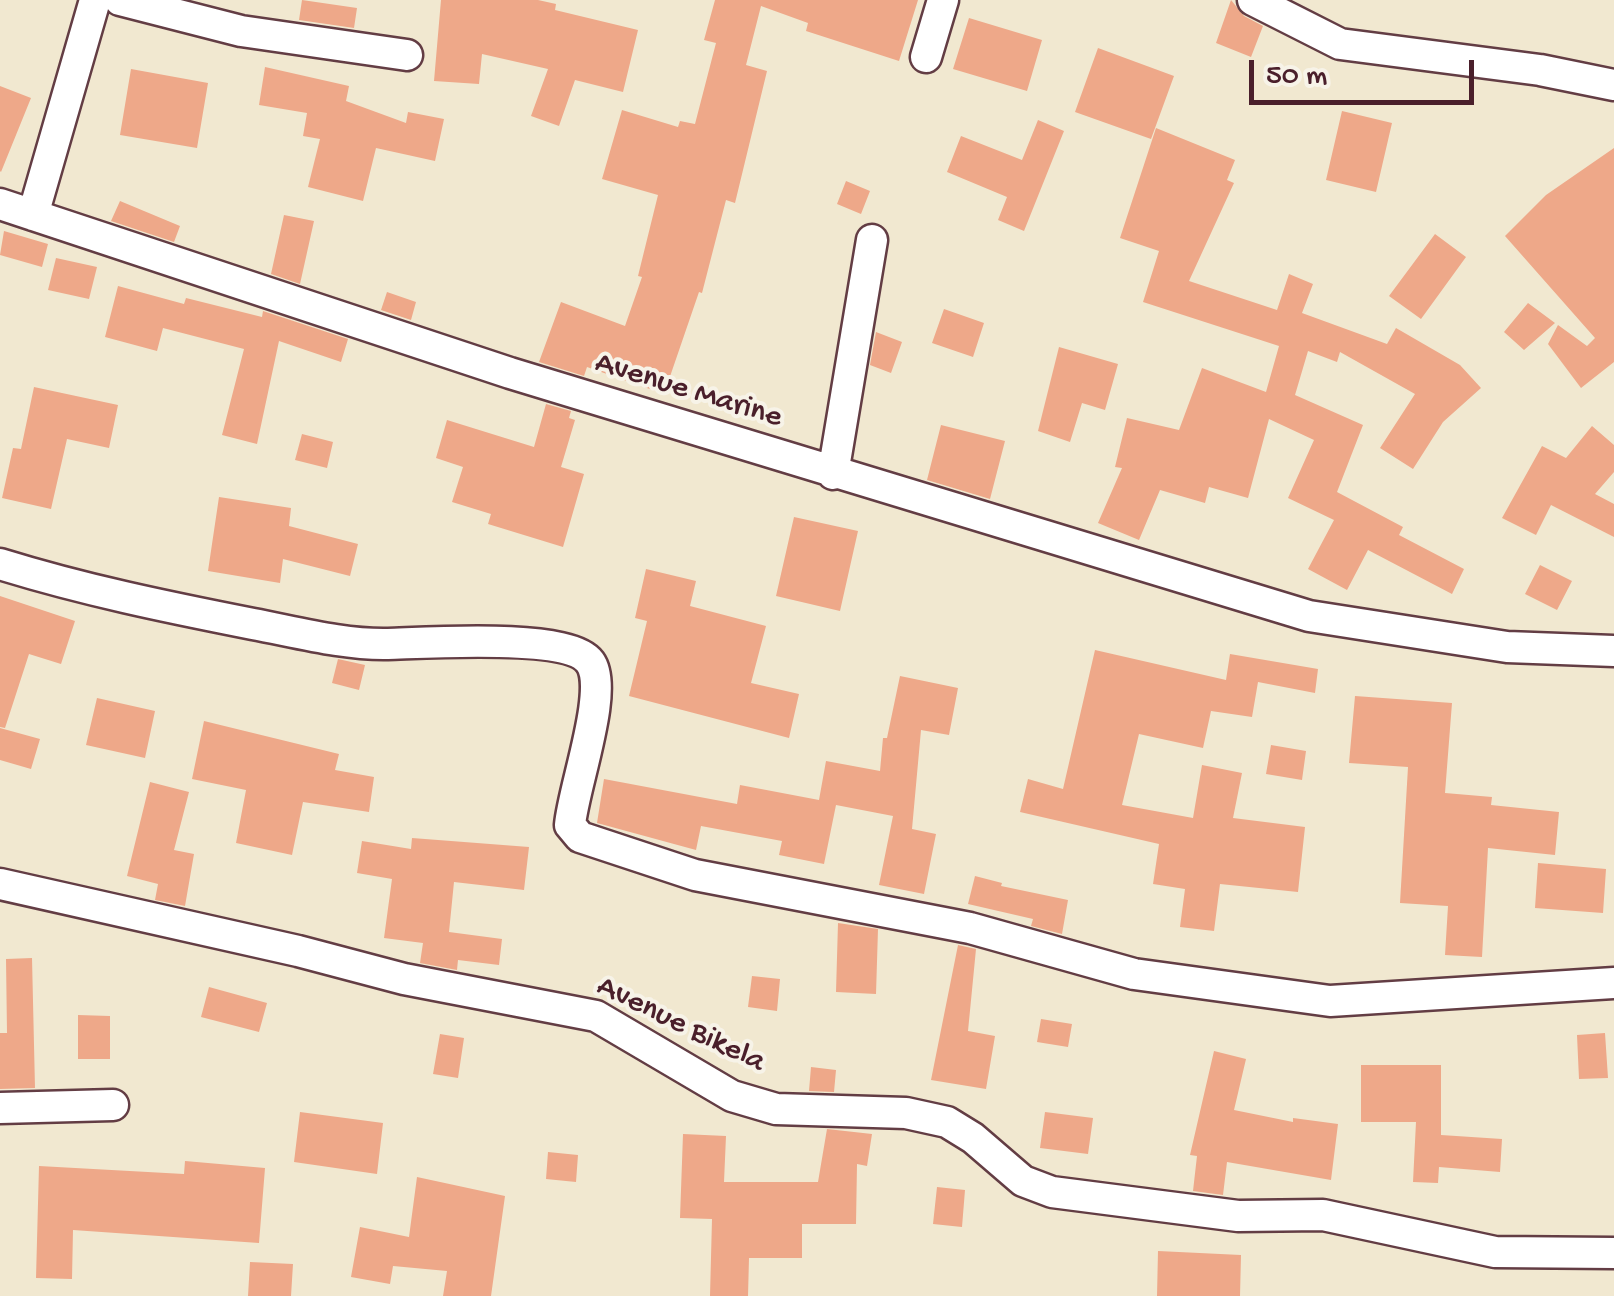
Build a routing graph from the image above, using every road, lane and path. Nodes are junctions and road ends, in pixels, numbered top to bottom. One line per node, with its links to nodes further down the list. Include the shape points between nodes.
1 (94, 0): 9 (street)
2 (120, 0): 5 (street, via 242,31)
3 (943, 0): 6 (street)
4 (1253, 0): 7 (street, via 1340,44)
5 (408, 56)
6 (926, 56)
7 (1614, 85)
8 (0, 204): 9 (street, Avenue Marine)
9 (33, 215): 11 (street, Avenue Marine)
10 (872, 240): 11 (street)
11 (833, 474): 13 (street, Avenue Marine, via 1308,616 1508,647)
12 (0, 564): 15 (street, via 97,594 282,630 380,644 514,642 580,653 592,664 598,689 570,825 580,838 696,875 970,928 1134,974 1330,1001)
13 (1614, 651)
14 (0, 884): 18 (street, Avenue Bikela, via 404,979 596,1016 732,1096 776,1110 906,1113 947,1122 1023,1181 1052,1192 1238,1216 1322,1215 1496,1252)
15 (1614, 983)
16 (113, 1105): 17 (street)
17 (0, 1108)
18 (1614, 1253)

